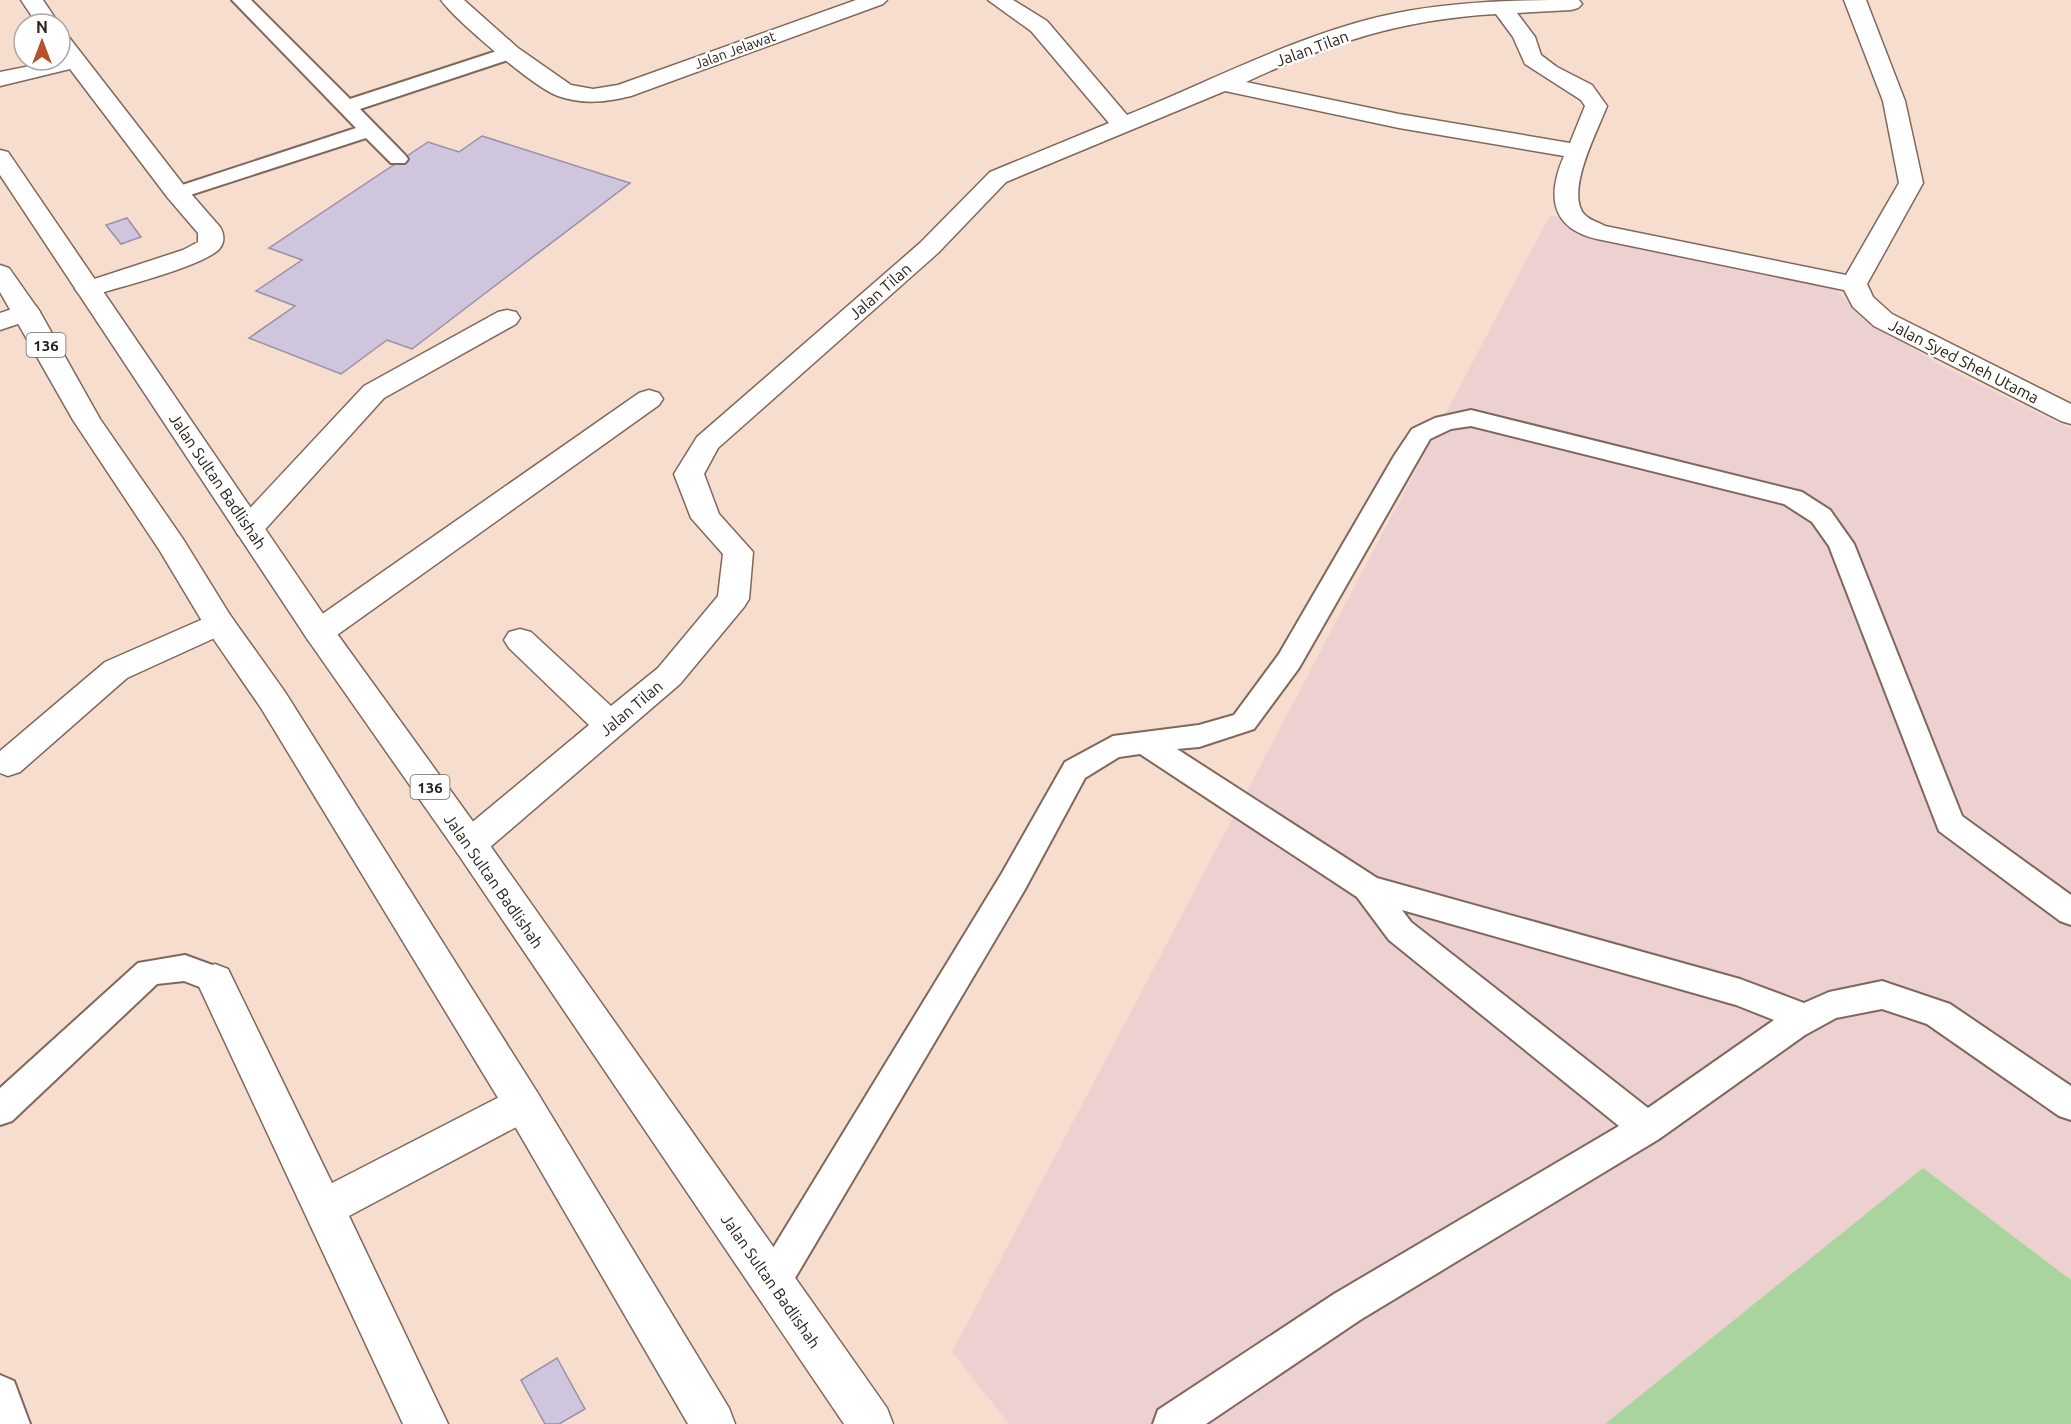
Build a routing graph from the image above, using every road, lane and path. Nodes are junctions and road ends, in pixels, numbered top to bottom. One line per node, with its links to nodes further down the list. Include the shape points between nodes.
1 (241, 0): 13 (lane)
2 (452, 0): 8 (street, Jalan Jelawat)
3 (876, 0): 8 (street, Jalan Jelawat, via 623,91 593,96 564,92)
4 (999, 0): 14 (street, via 1039,26)
5 (1855, 0): 22 (street, via 1894,101 1911,183)
6 (1571, 4): 7 (street, Jalan Tilan)
7 (1502, 7): 12 (street, Jalan Tilan, via 1393,20 1295,51); 16 (street, via 1525,39 1532,58 1593,96 1596,105)
8 (510, 53): 13 (lane)
9 (72, 58): 10 (street)
10 (74, 61): 11 (street); 19 (street)
11 (0, 79)
12 (1223, 84): 14 (street, Jalan Tilan); 16 (street, via 1399,121)
13 (346, 107): 15 (lane)
14 (1122, 124): 31 (street, Jalan Tilan, via 998,177 929,248 706,443 689,474 706,518 738,552 733,598 669,676)
15 (369, 130): 18 (lane); 19 (lane)
16 (1578, 151): 22 (street, via 1567,177 1565,198 1576,220 1597,232)
17 (0, 156): 21 (street, Jalan Sultan Badlishah / 136)
18 (398, 159)
19 (177, 193): 21 (street, via 211,232 210,244 192,255)
20 (0, 273): 23 (street, 136)
21 (88, 289): 27 (street, Jalan Sultan Badlishah / 136)
22 (1858, 292): 26 (street, Jalan Syed Sheh Utama, via 1883,320)
23 (14, 317): 28 (street, 136, via 87,420)
24 (507, 318): 27 (street, via 374,392)
25 (649, 399): 29 (street)
26 (2071, 415)
27 (249, 528): 29 (street, Jalan Sultan Badlishah / 136)
28 (219, 623): 33 (street, via 116,670); 39 (street, 136, via 273,700)
29 (319, 632): 34 (street, Jalan Sultan Badlishah / 136)
30 (520, 640): 31 (street)
31 (610, 726): 34 (street, Jalan Tilan)
32 (1145, 743): 35 (lane); 36 (lane, via 1199,736 1244,722 1289,661 1421,434 1444,423 1471,418 1793,498 1821,516 1841,544 1950,823); 44 (lane, via 1113,747 1075,770 1013,882)
33 (8, 763)
34 (470, 844): 44 (street, Jalan Sultan Badlishah / 136)
35 (1368, 888): 38 (lane, via 1740,993); 42 (lane, via 1400,931)
36 (2071, 912)
37 (214, 980): 41 (lane, via 185,968 149,972); 43 (street)
38 (1806, 1018): 40 (lane, via 1829,1006 1882,995 1938,1014); 42 (lane)
39 (523, 1104): 43 (street); 48 (street, 136)
40 (2071, 1105)
41 (0, 1110)
42 (1647, 1128): 50 (lane, via 1347,1307)
43 (324, 1209): 47 (street)
44 (772, 1283): 49 (street, Jalan Sultan Badlishah / 136)
45 (0, 1394): 46 (lane)
46 (11, 1424)
47 (426, 1424)
48 (713, 1424)
49 (871, 1424)
50 (1172, 1424)

